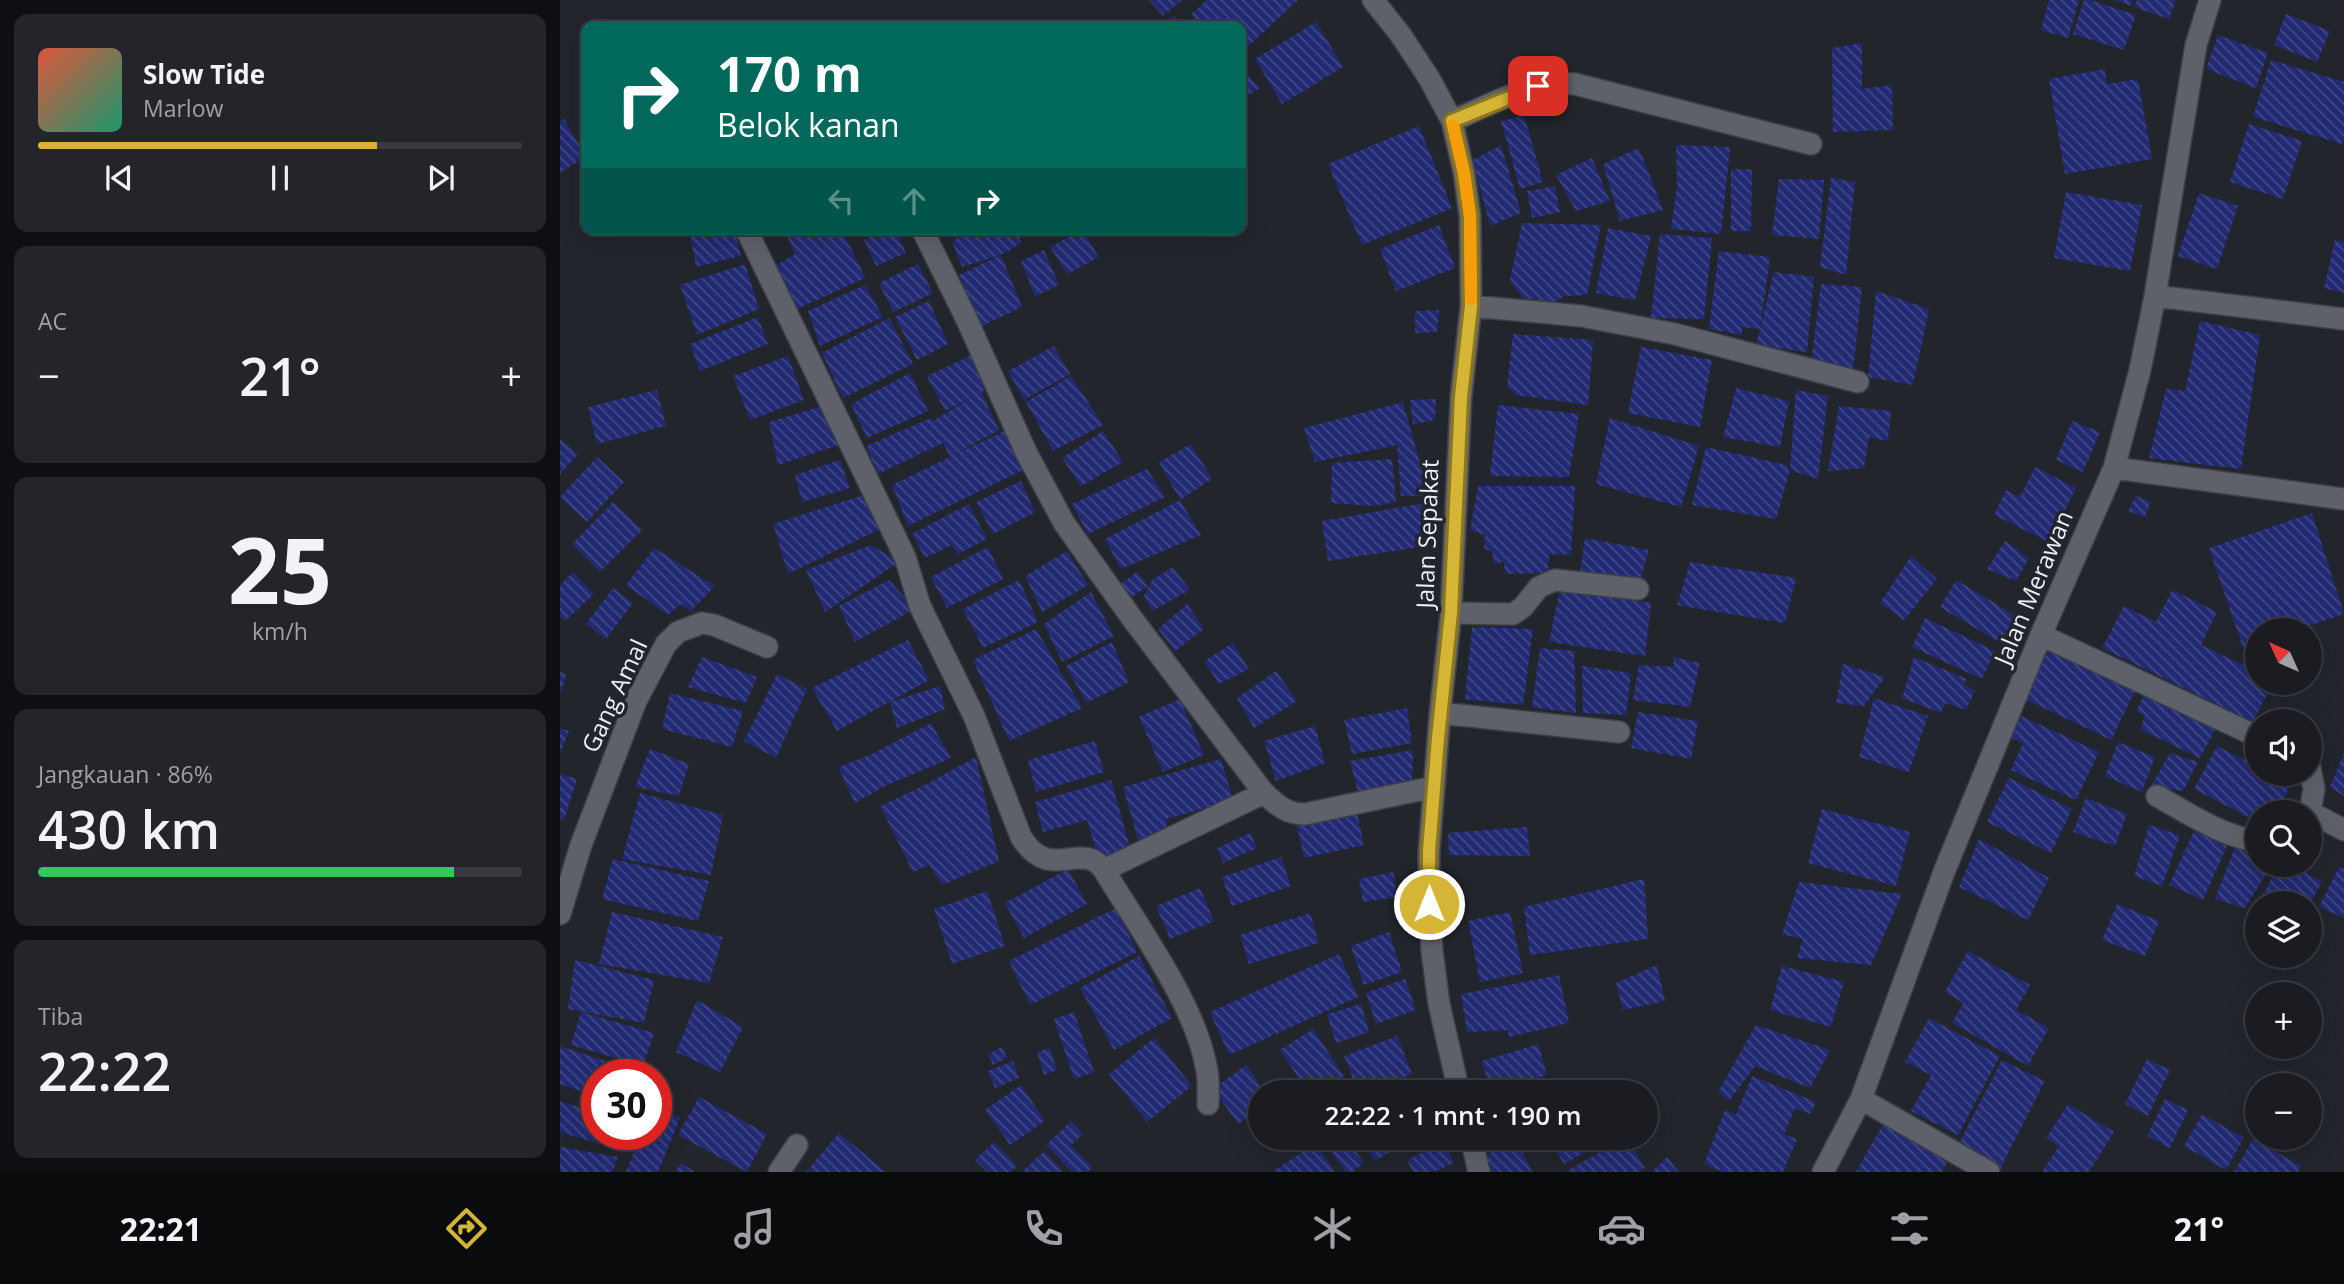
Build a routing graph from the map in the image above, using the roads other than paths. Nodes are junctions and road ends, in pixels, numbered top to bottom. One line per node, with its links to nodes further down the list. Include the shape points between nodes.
1 (1373, 0): 3 (street, Jalan Sepakat, via 1422,67)
2 (2210, 0): 7 (street, Jalan Merawan, via 2189,82)
3 (1452, 121): 4 (street, via 1538,86 1562,82); 8 (street, Jalan Sepakat, via 1470,216)
4 (1811, 144)
5 (749, 235): 26 (street, via 905,557 920,606 974,716 1021,837 1041,858 1090,859)
6 (925, 235): 21 (street, via 1064,523)
7 (2155, 296): 9 (street); 11 (street, Jalan Merawan)
8 (1471, 306): 10 (street, via 1581,316 1675,334); 14 (street, Jalan Sepakat, via 1461,397)
9 (2344, 319)
10 (1858, 382)
11 (2113, 468): 12 (street); 15 (street, Jalan Merawan)
12 (2344, 499)
13 (1638, 589): 14 (street, via 1555,580 1543,584 1513,614)
14 (1451, 613): 17 (street, Jalan Sepakat)
15 (2042, 635): 18 (street); 29 (street, Jalan Merawan, via 1944,872)
16 (766, 647): 27 (street, Gang Amal, via 702,623 678,632 666,643 636,701)
17 (1440, 713): 19 (street); 20 (street, Jalan Sepakat)
18 (2245, 731)
19 (1619, 732)
20 (1434, 787): 21 (street, via 1305,814 1287,812); 28 (street, Jalan Sepakat, via 1429,864 1432,951)
21 (1264, 793): 26 (street)
22 (2157, 796): 25 (street)
23 (2322, 818): 24 (street)
24 (2344, 830)
25 (2245, 839)
26 (1104, 870): 30 (street, via 1179,993 1204,1053)
27 (560, 914)
28 (1456, 1080)
29 (1861, 1099): 35 (street, Jalan Merawan); 36 (street)
30 (1208, 1104)
31 (797, 1145): 33 (street)
32 (1474, 1150): 34 (street)
33 (779, 1172)
34 (1479, 1172)
35 (1823, 1172)
36 (1989, 1172)

